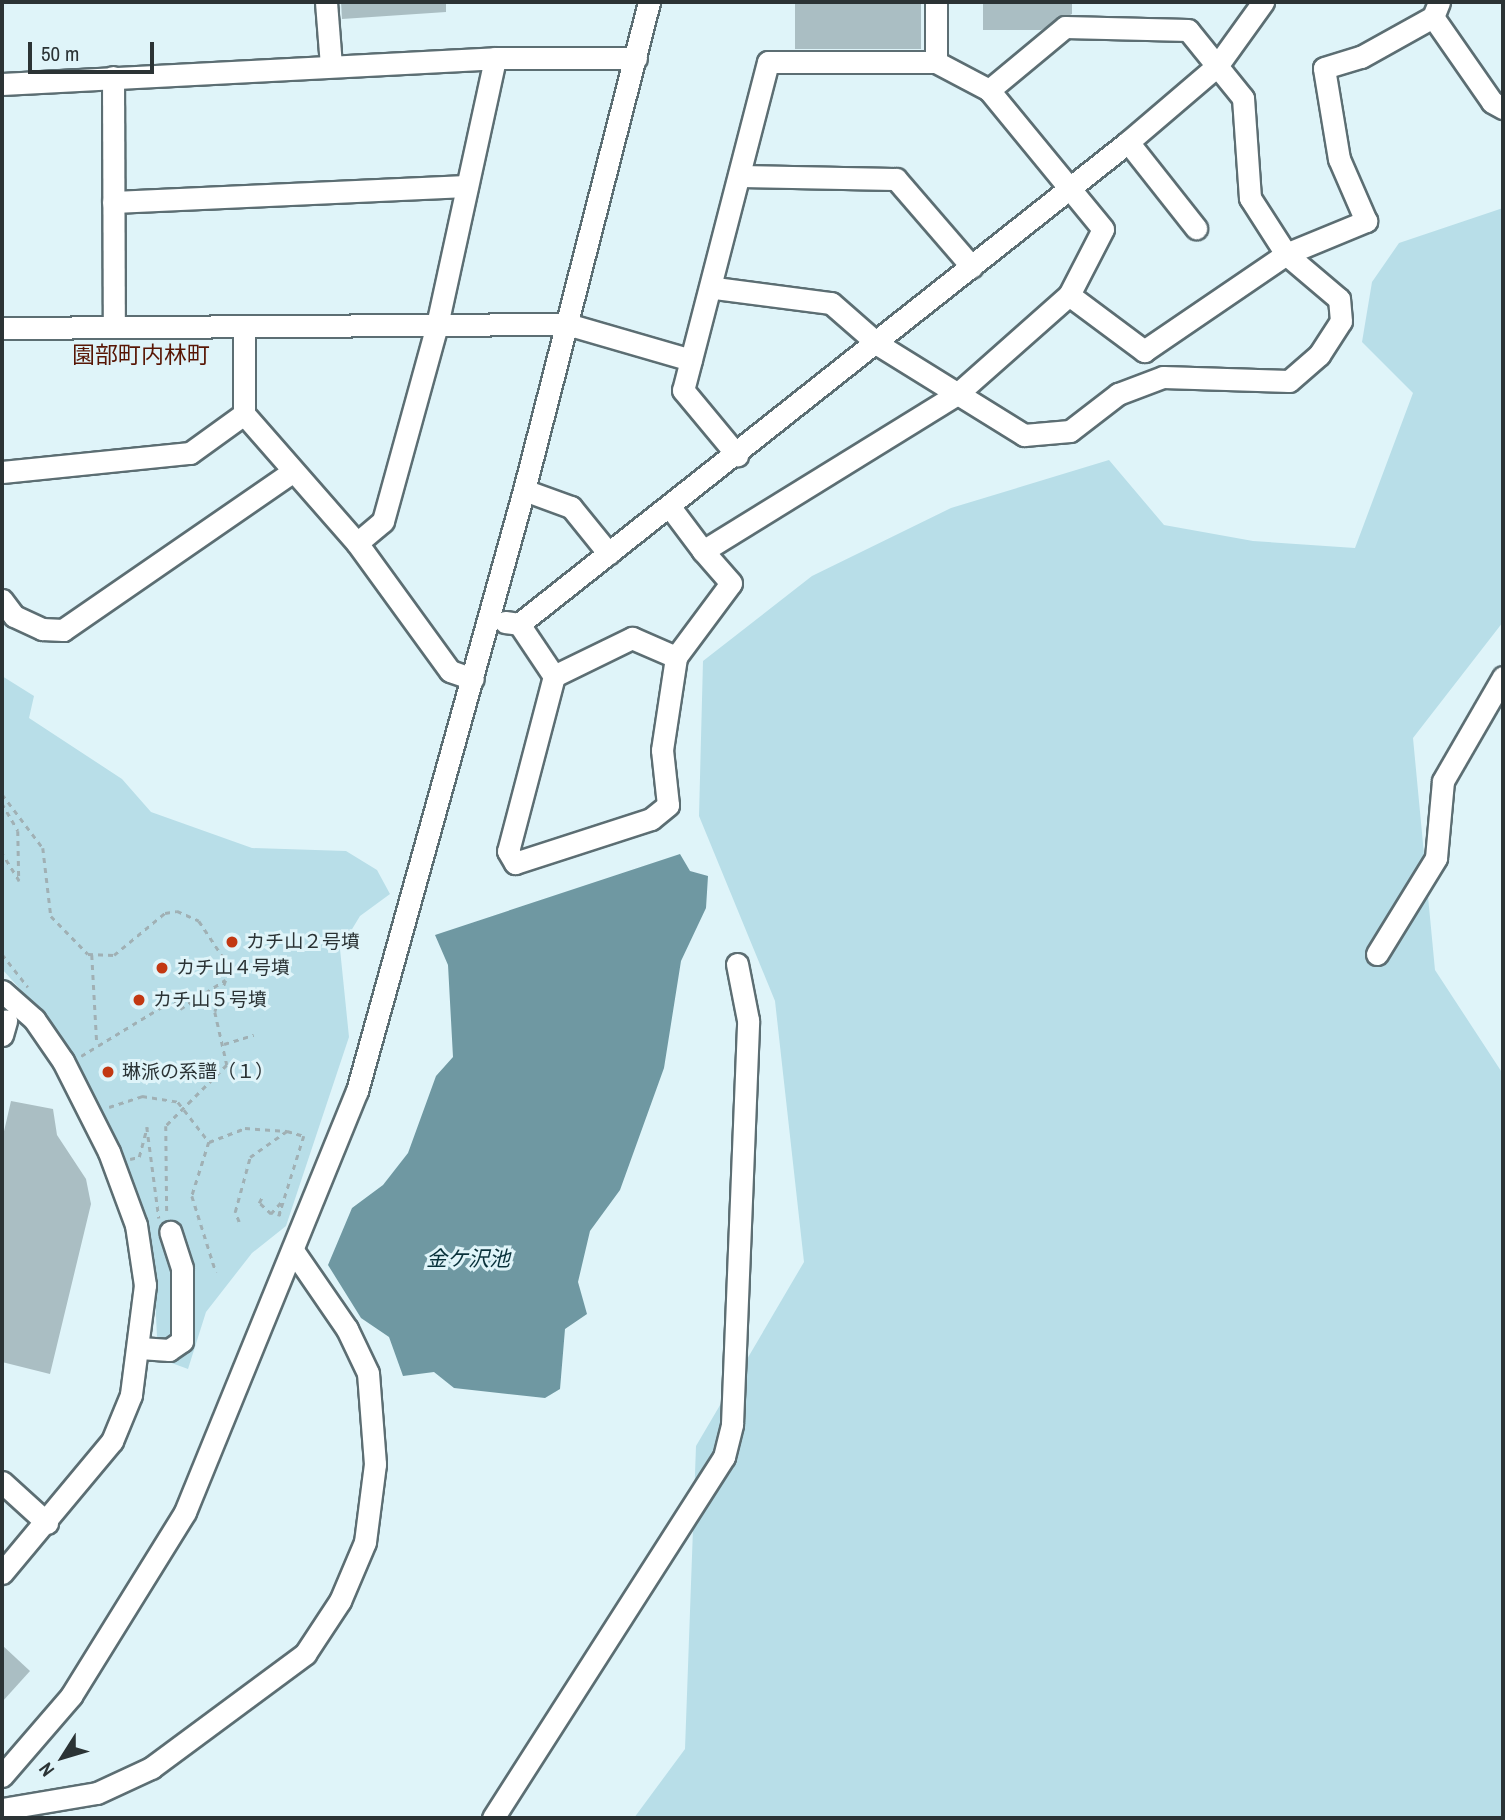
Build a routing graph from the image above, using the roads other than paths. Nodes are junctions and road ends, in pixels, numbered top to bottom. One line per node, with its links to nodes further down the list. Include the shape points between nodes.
1 (326, 2): 9 (street)
2 (649, 2): 7 (street)
3 (936, 2): 8 (street)
4 (1263, 2): 10 (street)
5 (1436, 10): 14 (street, via 1492,102); 21 (street, via 1361,57 1324,68 1339,159 1366,221)
6 (495, 58): 7 (street); 9 (street); 17 (street)
7 (636, 58): 25 (street)
8 (936, 62): 13 (street); 16 (street, via 768,62)
9 (331, 65): 11 (street)
10 (1216, 65): 13 (street, via 1188,30 1065,27); 15 (street); 21 (street, via 1243,98 1250,198)
11 (113, 77): 12 (street); 19 (street)
12 (2, 84)
13 (989, 90): 18 (street)
14 (1503, 108)
15 (1128, 142): 18 (street); 20 (street)
16 (739, 176): 22 (street, via 896,178); 31 (street)
17 (467, 186): 19 (street); 26 (street)
18 (1069, 189): 22 (street); 24 (street, via 1103,229)
19 (113, 202): 27 (street)
20 (1196, 228)
21 (1286, 254): 24 (street, via 1143,351); 32 (street, via 1339,299 1341,321 1319,355 1289,381 1163,377 1118,394 1070,431 1024,435)
22 (972, 267): 30 (street)
23 (715, 288): 30 (street, via 831,303)
24 (1069, 295): 32 (street)
25 (567, 324): 26 (street); 31 (street); 37 (street)
26 (437, 325): 28 (street); 39 (street, via 383,521)
27 (114, 327): 28 (street); 29 (street)
28 (244, 327): 33 (street)
29 (2, 328)
30 (879, 345): 32 (street); 34 (street)
31 (691, 360): 34 (street, via 683,390)
32 (956, 396): 40 (street)
33 (244, 414): 35 (street, via 190,453); 36 (street)
34 (737, 455): 38 (street)
35 (2, 472)
36 (292, 472): 39 (street); 42 (street, via 63,630 14,616)
37 (524, 490): 41 (street, via 571,507); 43 (street)
38 (670, 507): 40 (street); 41 (street)
39 (357, 543): 48 (street, via 450,671)
40 (704, 551): 45 (street, via 731,583)
41 (609, 554): 44 (street)
42 (2, 600)
43 (489, 619): 44 (street); 48 (street)
44 (519, 624): 46 (street)
45 (676, 657): 46 (street, via 632,638); 46 (street, via 662,750 668,805 651,819 516,863 508,851)
46 (554, 676)
47 (1503, 677): 49 (street, via 1443,781 1436,858)
48 (473, 679): 53 (street, via 357,1091)
49 (1377, 954)
50 (737, 964): 60 (street, via 748,1020 732,1424 724,1457)
51 (2, 991): 52 (street, via 34,1019 63,1061 127,1195)
52 (140, 1248): 54 (street); 54 (street, via 168,1238 182,1268 182,1341 169,1350)
53 (294, 1252): 58 (street, via 185,1512 71,1696); 59 (street, via 347,1329 368,1373 375,1464 365,1542 341,1601 305,1654 151,1768 97,1793)
54 (140, 1348): 56 (street, via 112,1441)
55 (2, 1482): 56 (street)
56 (47, 1523): 57 (street)
57 (2, 1573)
58 (2, 1776)
59 (2, 1810)
60 (493, 1818)

